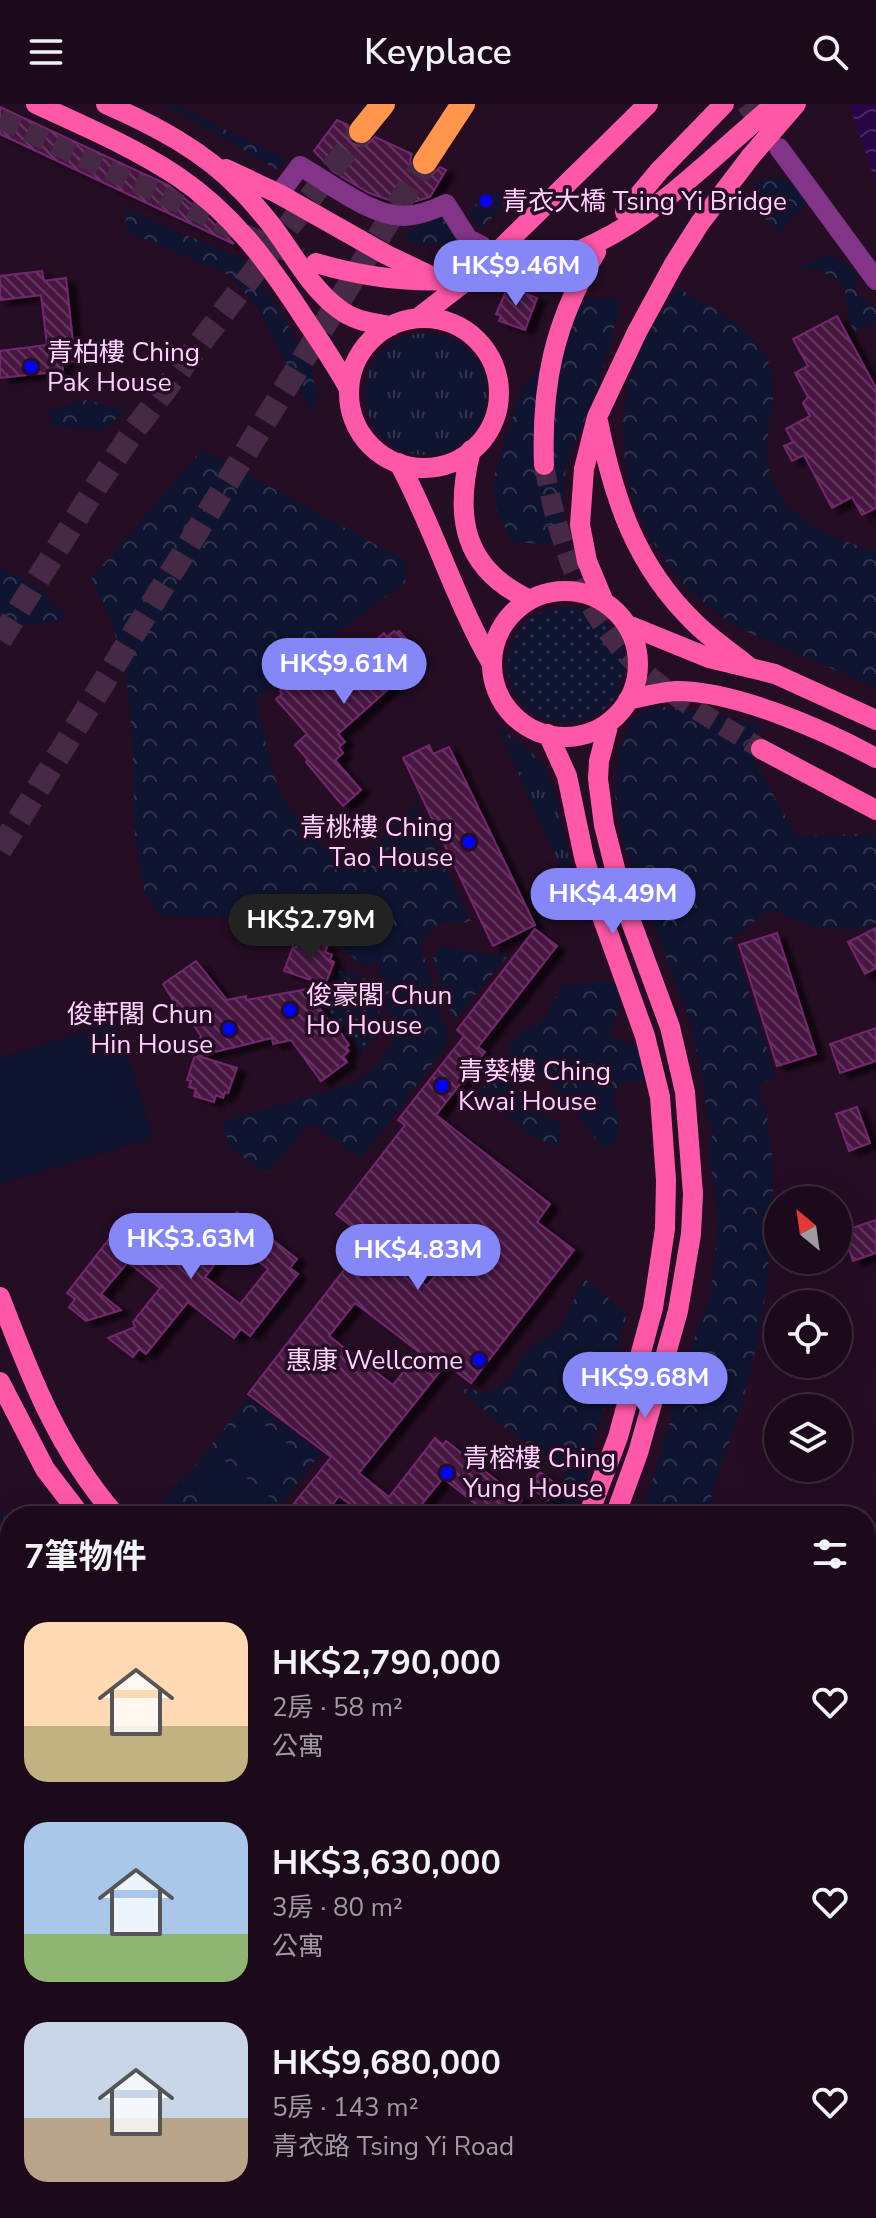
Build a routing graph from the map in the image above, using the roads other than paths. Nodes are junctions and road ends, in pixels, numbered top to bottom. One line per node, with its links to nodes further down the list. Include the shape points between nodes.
1 (36, 104): 22 (main road, via 142,154 226,214 273,269)
2 (106, 104): 11 (main road)
3 (383, 104): 9 (highway)
4 (463, 104): 12 (highway)
5 (648, 104): 18 (main road)
6 (724, 104): 14 (main road)
7 (775, 104): 17 (main road, via 649,210 558,259 487,277 426,281)
8 (796, 104): 23 (main road, via 700,223 637,332)
9 (361, 131)
10 (779, 148): 19 (street)
11 (211, 162): 13 (main road); 21 (main road, via 241,189 338,309 366,323)
12 (425, 162)
13 (279, 194): 15 (street, via 300,166 374,210 404,216 446,204 468,239); 18 (main road, via 429,276)
14 (625, 212)
15 (482, 246)
16 (596, 252): 26 (main road, via 557,337 546,383)
17 (316, 263)
18 (475, 274): 20 (main road)
19 (876, 280)
20 (418, 318): 21 (main road); 24 (main road, via 453,324 470,334 491,360 499,398 493,422)
21 (391, 326): 22 (main road, via 367,343)
22 (349, 389): 25 (main road, via 361,434)
23 (597, 417): 28 (main road, via 584,469 580,525 587,561); 31 (main road, via 619,500 645,561 688,616)
24 (471, 450): 25 (main road, via 435,466); 27 (main road, via 463,513 474,550 498,580)
25 (399, 463): 30 (main road)
26 (544, 465)
27 (530, 600): 28 (main road, via 561,591); 30 (main road, via 503,627)
28 (604, 602): 29 (main road)
29 (628, 625): 31 (main road, via 709,658); 32 (main road, via 638,662)
30 (492, 664): 35 (main road, via 504,704 524,724)
31 (748, 666): 33 (main road)
32 (628, 700): 34 (main road); 37 (main road, via 680,691 717,696 801,722)
33 (876, 720)
34 (609, 722): 35 (main road, via 579,735); 44 (main road, via 598,779 604,825 623,900 670,1027 685,1092 693,1194 678,1311)
35 (548, 734): 43 (main road, via 567,776 599,908 645,1036 660,1097 666,1180 653,1308 618,1437)
36 (761, 749): 38 (main road)
37 (874, 756)
38 (875, 809)
39 (0, 1297): 42 (main road, via 51,1422)
40 (0, 1382): 41 (main road, via 45,1469)
41 (73, 1506)
42 (108, 1506)
43 (592, 1506)
44 (619, 1506)

